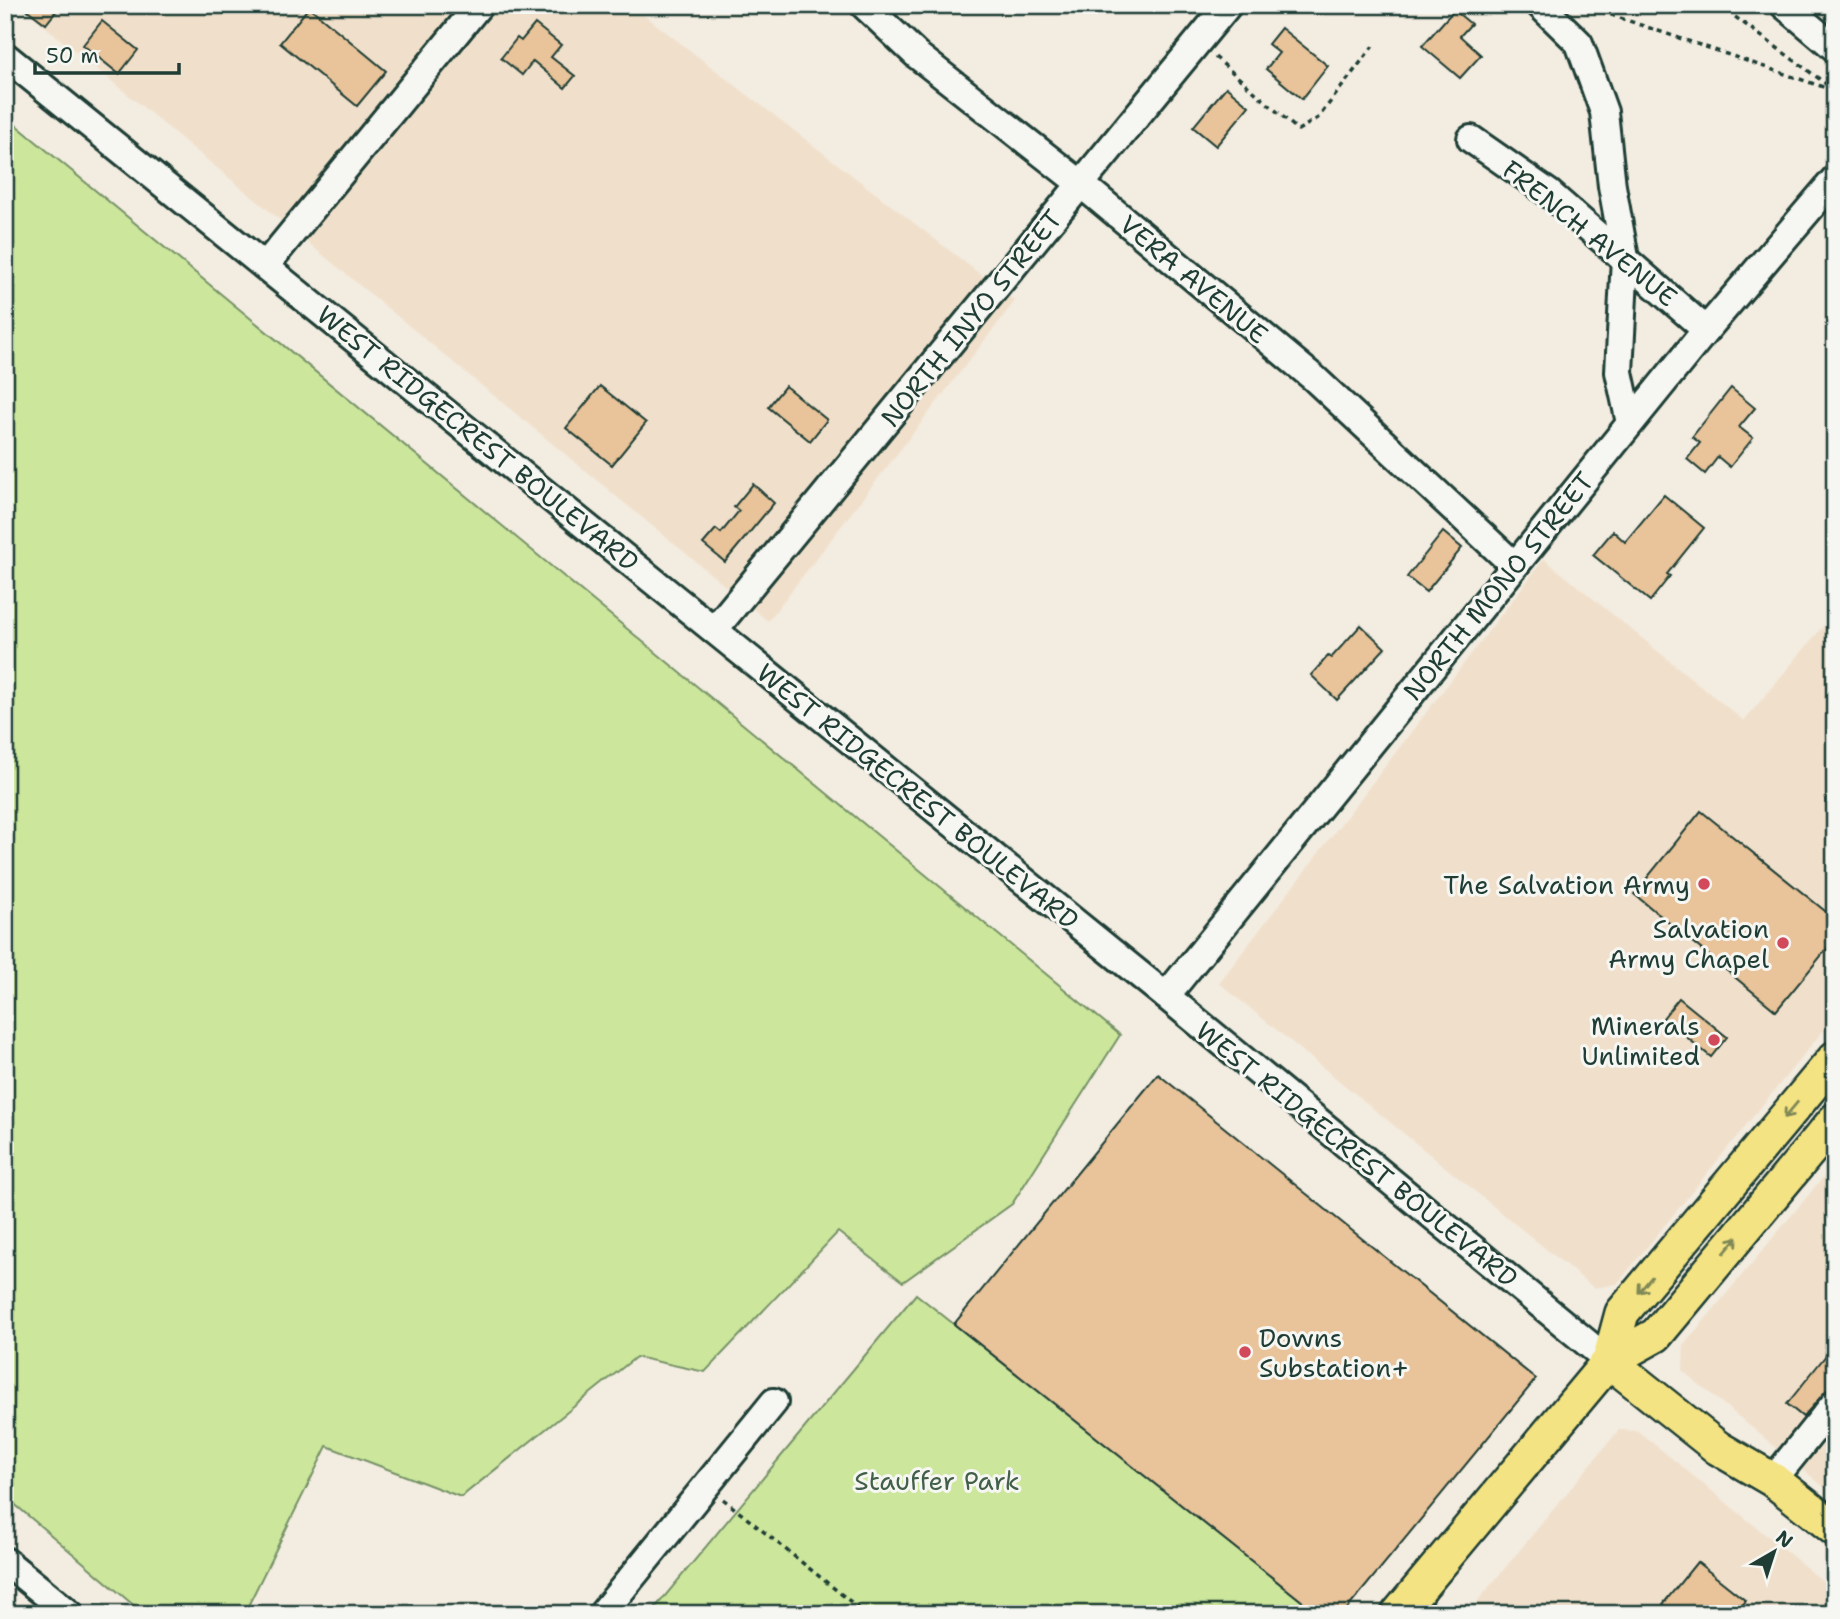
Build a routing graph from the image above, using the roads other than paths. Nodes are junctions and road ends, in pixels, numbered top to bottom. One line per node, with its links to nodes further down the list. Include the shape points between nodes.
1 (480, 5): 12 (street)
2 (864, 5): 10 (street, VERA AVENUE, via 918,56)
3 (1228, 5): 10 (street, NORTH INYO STREET)
4 (1540, 5): 11 (street, via 1578,43 1604,112)
5 (1784, 5): 6 (street)
6 (1835, 48)
7 (5, 56): 12 (street, WEST RIDGECREST BOULEVARD)
8 (1471, 139): 11 (street, FRENCH AVENUE, via 1550,194)
9 (1835, 179): 13 (street, NORTH MONO STREET)
10 (1081, 184): 15 (street, VERA AVENUE, via 1315,379); 16 (street, NORTH INYO STREET)
11 (1625, 258): 13 (street, FRENCH AVENUE); 14 (street, via 1619,372)
12 (265, 266): 16 (street, WEST RIDGECREST BOULEVARD)
13 (1706, 330): 14 (street, NORTH MONO STREET)
14 (1630, 424): 15 (street, NORTH MONO STREET)
15 (1514, 565): 17 (street, NORTH MONO STREET)
16 (714, 630): 17 (street, WEST RIDGECREST BOULEVARD)
17 (1166, 996): 20 (street, WEST RIDGECREST BOULEVARD)
18 (1835, 1058): 20 (main road, one-way to 20, via 1622,1313)
19 (1835, 1120): 20 (main road, one-way to 19, via 1656,1335)
20 (1609, 1361): 23 (main road, WEST RIDGECREST BOULEVARD, via 1718,1448); 28 (main road)
21 (774, 1402): 27 (street)
22 (1835, 1402): 23 (street)
23 (1773, 1480): 24 (main road, WEST RIDGECREST BOULEVARD)
24 (1835, 1530)
25 (5, 1561): 26 (street)
26 (70, 1614)
27 (602, 1614)
28 (1398, 1614)

